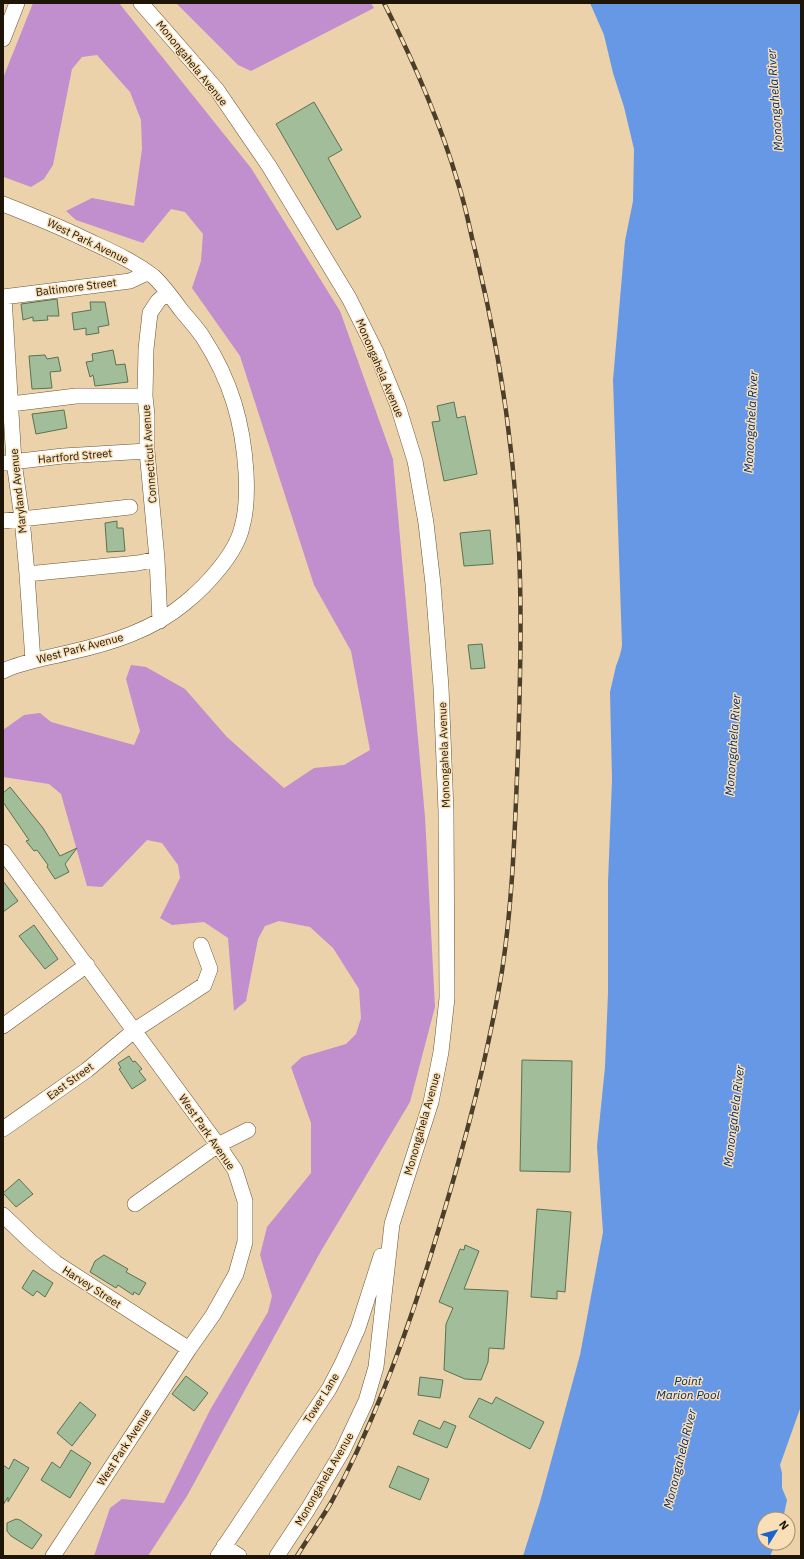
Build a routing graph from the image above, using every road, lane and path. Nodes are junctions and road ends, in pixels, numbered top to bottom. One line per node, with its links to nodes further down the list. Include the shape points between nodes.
1 (17, 3): 3 (street)
2 (141, 3): 31 (street, Monongahela Avenue, via 216,90 269,166 349,298 376,352 398,406 415,461 426,523 441,687 446,811 447,998 441,1052 431,1102)
3 (3, 39)
4 (3, 204): 5 (street, West Park Avenue, via 122,256)
5 (147, 273): 6 (street, West Park Avenue, via 154,277); 7 (street, Baltimore Street, via 130,280)
6 (167, 293): 8 (street, Connecticut Avenue, via 150,313); 17 (street, West Park Avenue, via 204,338 222,371 236,405 244,444 247,491 242,528 229,556 206,584)
7 (3, 297): 9 (street, Maryland Avenue)
8 (145, 396): 9 (street, via 76,396); 10 (street, Connecticut Avenue)
9 (7, 404): 11 (street, Maryland Avenue)
10 (147, 451): 11 (street, Hartford Street); 15 (street, Connecticut Avenue)
11 (8, 462): 13 (street, Maryland Avenue)
12 (130, 507): 13 (street)
13 (22, 518): 14 (street); 16 (street, Maryland Avenue)
14 (3, 520)
15 (157, 560): 16 (street); 17 (street, Connecticut Avenue)
16 (27, 574): 18 (street, Maryland Avenue)
17 (160, 621): 18 (street, West Park Avenue, via 101,645)
18 (33, 661): 19 (street, West Park Avenue)
19 (3, 671)
20 (3, 852): 21 (street, West Park Avenue)
21 (8, 869): 23 (street, West Park Avenue)
22 (201, 945): 25 (street, East Street, via 210,969 204,985)
23 (87, 966): 24 (street); 25 (street, West Park Avenue)
24 (3, 1026)
25 (135, 1030): 26 (street, East Street, via 87,1070); 28 (street, West Park Avenue)
26 (3, 1129)
27 (248, 1130): 28 (street)
28 (218, 1145): 29 (street); 32 (street, West Park Avenue, via 235,1170 245,1201 245,1242 236,1274 213,1315)
29 (135, 1204)
30 (3, 1215): 32 (street, Harvey Street, via 56,1263)
31 (392, 1224): 33 (street, Tower Lane, via 358,1328 329,1389); 36 (street, Monongahela Avenue, via 376,1367 366,1401 342,1452)
32 (189, 1349): 34 (street, West Park Avenue)
33 (221, 1551): 35 (street)
34 (53, 1556)
35 (239, 1556)
36 (277, 1556)

